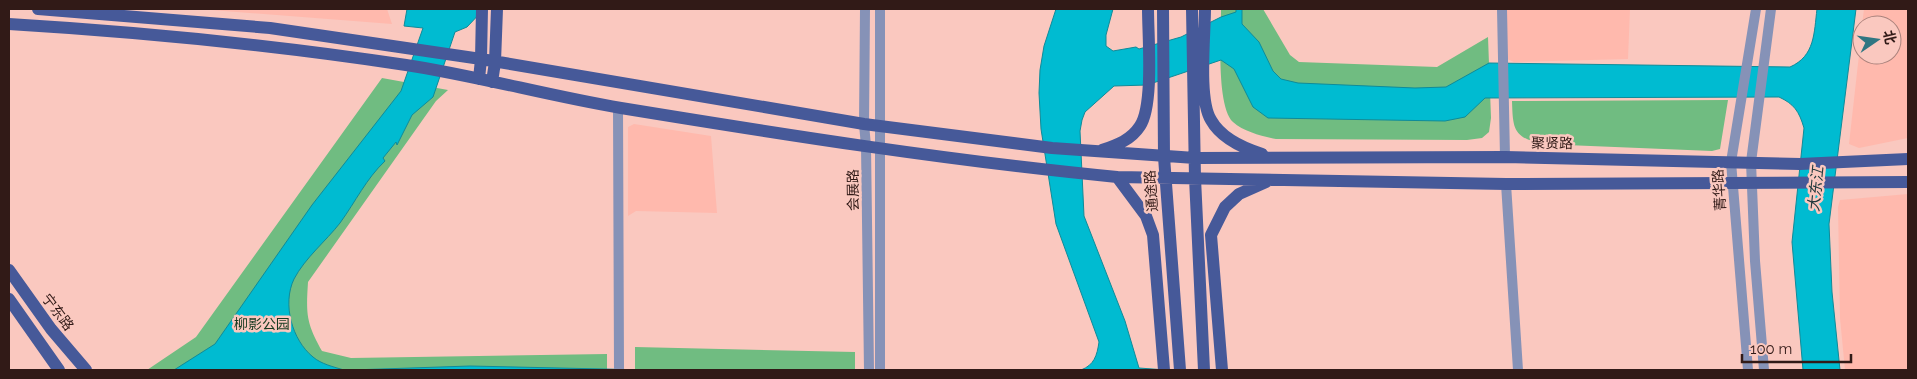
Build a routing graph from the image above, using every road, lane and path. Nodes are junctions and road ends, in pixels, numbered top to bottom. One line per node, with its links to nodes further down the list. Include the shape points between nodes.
1 (38, 9): 14 (main road, 聚贤路, via 270,28)
2 (497, 9): 15 (main road)
3 (865, 9): 19 (street, 会展路)
4 (880, 9): 20 (street, 会展路)
5 (1148, 9): 23 (main road, via 1148,107 1140,126 1127,140)
6 (1163, 9): 24 (main road, 通途路)
7 (1502, 9): 26 (street)
8 (1756, 9): 29 (street, 菁华路)
9 (1771, 9): 30 (street)
10 (482, 13): 14 (main road)
11 (1205, 13): 25 (main road, via 1205,102 1211,120 1238,145)
12 (1192, 15): 27 (main road)
13 (9, 24): 16 (main road, via 112,30 257,45 406,65)
14 (481, 60): 15 (main road, 聚贤路); 16 (main road)
15 (495, 62): 17 (main road); 19 (main road, 聚贤路)
16 (479, 79): 17 (main road)
17 (492, 82): 18 (main road)
18 (618, 107): 21 (main road); 41 (street)
19 (864, 124): 20 (main road, 聚贤路); 21 (street, 会展路)
20 (879, 125): 22 (street, 会展路); 23 (main road, 聚贤路)
21 (866, 146): 22 (main road); 42 (street, 会展路)
22 (880, 148): 31 (main road); 43 (street, 会展路)
23 (1093, 151): 24 (main road, 聚贤路)
24 (1164, 157): 27 (main road, 聚贤路); 32 (main road, 通途路)
25 (1275, 157): 26 (main road, 聚贤路); 27 (main road, 聚贤路)
26 (1505, 157): 29 (main road, 聚贤路)
27 (1195, 158): 33 (main road)
28 (1908, 159): 30 (main road, 聚贤路, via 1800,164)
29 (1731, 162): 30 (main road, 聚贤路); 38 (street, 菁华路)
30 (1751, 162): 36 (street)
31 (1117, 177): 32 (main road); 44 (main road, via 1146,216 1153,235)
32 (1165, 178): 33 (main road); 46 (main road, 通途路)
33 (1195, 178): 34 (main road); 47 (main road)
34 (1270, 180): 37 (main road); 49 (main road, via 1239,194 1226,207 1211,235)
35 (1908, 182): 36 (main road)
36 (1752, 183): 38 (main road); 52 (street)
37 (1506, 184): 38 (main road); 50 (street)
38 (1732, 184): 51 (street, 菁华路)
39 (9, 270): 45 (main road, 宁东路, via 50,329)
40 (9, 299): 48 (main road)
41 (619, 367)
42 (869, 368)
43 (880, 368)
44 (1163, 368)
45 (85, 369)
46 (1180, 369)
47 (1204, 369)
48 (59, 370)
49 (1222, 370)
50 (1518, 370)
51 (1748, 370)
52 (1764, 370)

